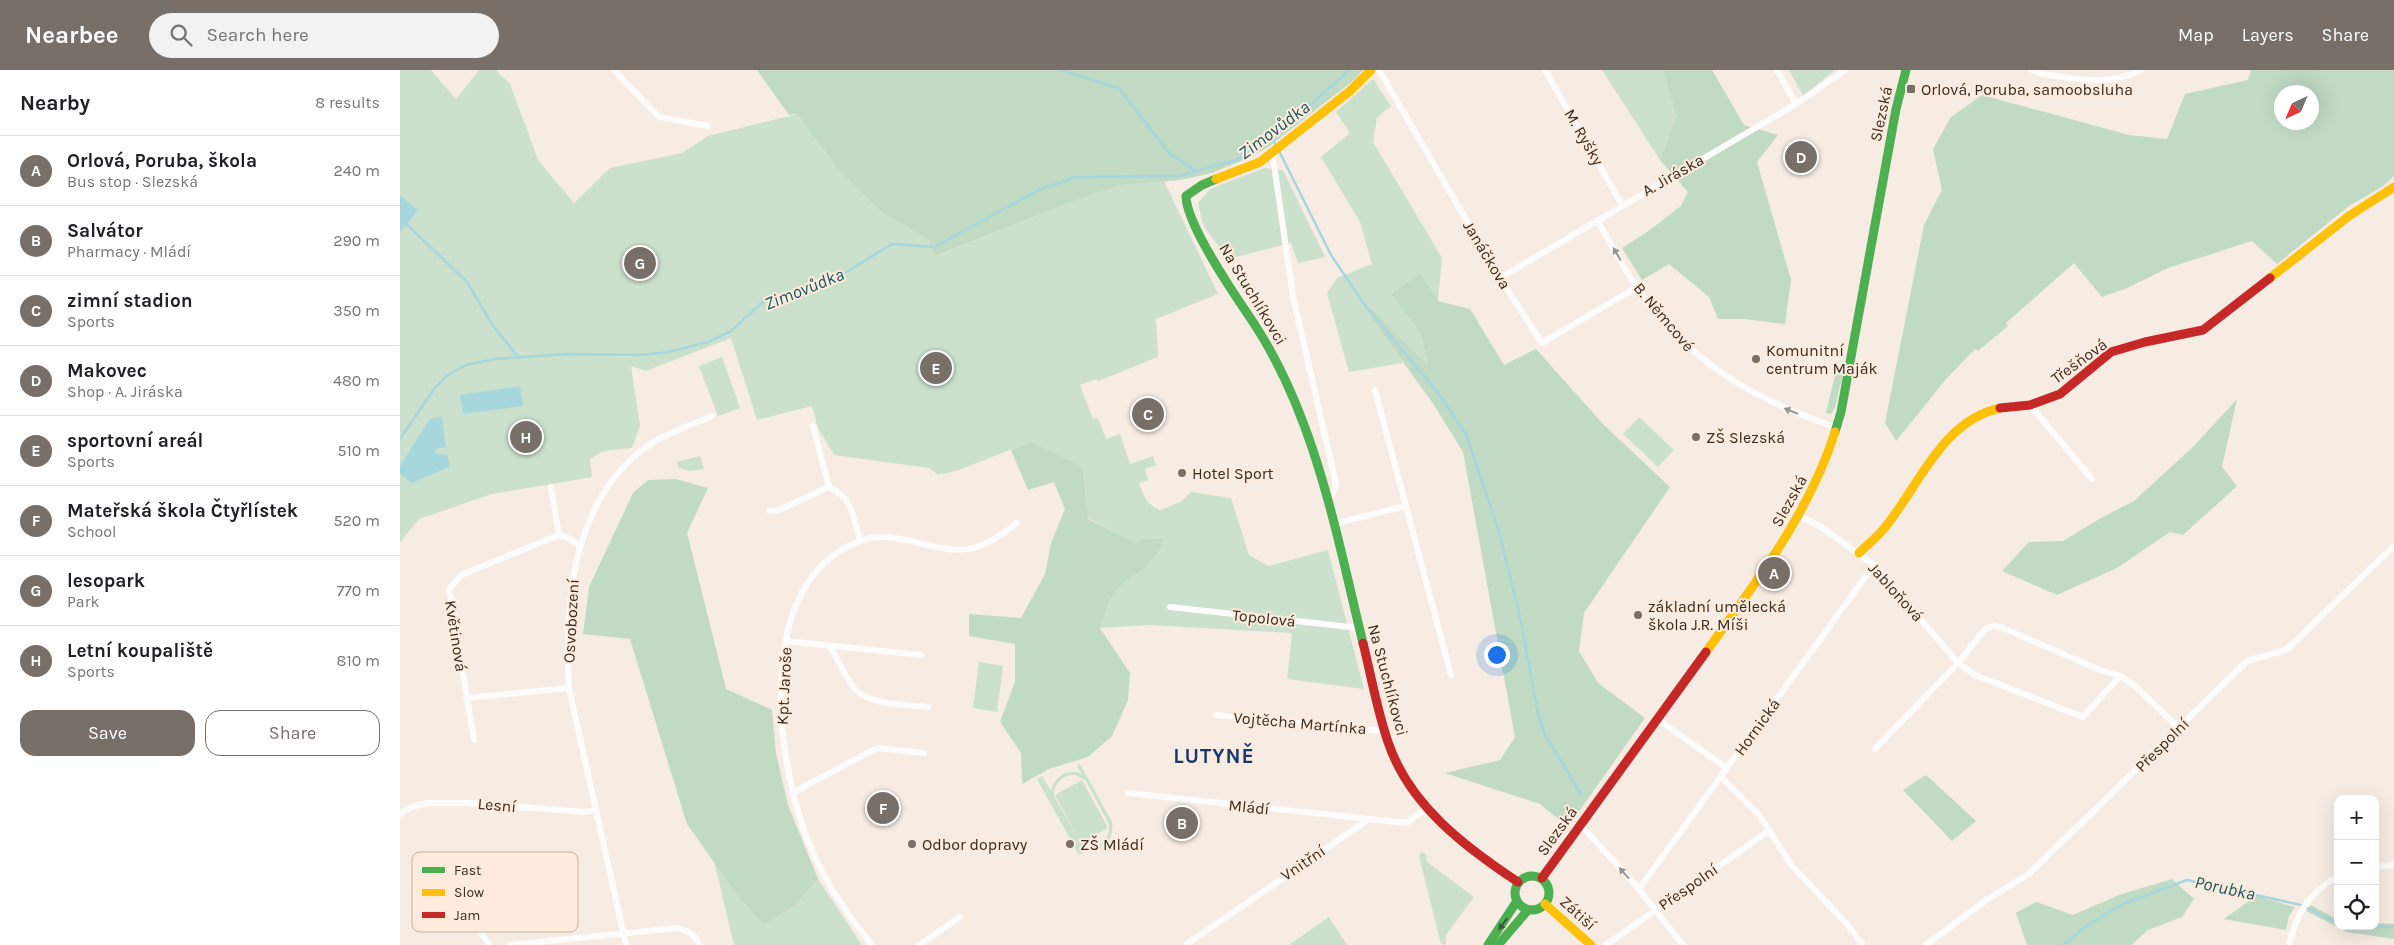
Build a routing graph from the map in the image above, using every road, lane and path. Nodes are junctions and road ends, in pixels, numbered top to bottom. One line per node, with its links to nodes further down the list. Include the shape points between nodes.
1 (614, 70): 11 (street, via 658,117)
2 (1371, 70): 12 (street, Na Stuchlíkovci, via 1350,91)
3 (1379, 70): 16 (street, Janáčkova)
4 (1545, 70): 14 (street, M. Ryšky)
5 (1777, 70): 10 (street)
6 (1845, 70): 10 (street, A. Jiráska)
7 (1906, 70): 22 (street, Slezská)
8 (2032, 70): 9 (street, via 2087,82 2129,76)
9 (2141, 70)
10 (1796, 104): 14 (street, A. Jiráska)
11 (708, 126)
12 (1272, 151): 26 (street, Na Stuchlíkovci, via 1293,296 1336,484); 26 (street, Na Stuchlíkovci, via 1246,171 1198,186 1186,196 1186,204 1234,295 1282,371 1305,426)
13 (2394, 186): 19 (street, Třešňová, via 2349,216 2203,330 2111,352 2060,394)
14 (1622, 205): 15 (street, A. Jiráska)
15 (1597, 220): 16 (street, A. Jiráska); 17 (street, B. Němcové, one-way to 15)
16 (1500, 278): 17 (street, Janáčkova, via 1542,343)
17 (1637, 288): 22 (street, B. Němcové, one-way to 17, via 1790,411 1731,380 1690,350)
18 (1375, 390): 27 (street)
19 (2030, 405): 23 (street); 36 (street, Třešňová, via 1998,408 1973,417 1955,432 1934,456 1886,527)
20 (712, 416): 34 (street, Osvobození, via 658,439 636,455 605,490)
21 (812, 426): 25 (street)
22 (1837, 428): 29 (street, Slezská, via 1824,467)
23 (2092, 479)
24 (551, 487): 32 (street)
25 (829, 487): 28 (street, via 779,510); 33 (street, via 842,493 848,502)
26 (1327, 500): 31 (street, Na Stuchlíkovci)
27 (1406, 506): 31 (street); 44 (street)
28 (769, 511)
29 (1800, 516): 36 (street, Jabloňová); 50 (street, Slezská)
30 (1017, 523): 33 (street, Kpt. Jaroše, via 983,545 968,549 952,550 886,537)
31 (1334, 524): 39 (street, Na Stuchlíkovci)
32 (559, 535): 34 (street); 47 (street, Květinová, via 462,575 449,589)
33 (860, 540): 40 (street, Kpt. Jaroše, via 816,571 808,581 796,601)
34 (580, 546): 46 (street, Osvobození, via 574,564 566,645)
35 (2394, 546): 51 (street, Přespolní, via 2286,650 2246,661)
36 (1859, 553): 37 (street, Jabloňová)
37 (1874, 565): 43 (street, Jabloňová); 56 (street, Hornická)
38 (1170, 607): 39 (street, Topolová)
39 (1359, 628): 52 (street, Na Stuchlíkovci)
40 (786, 641): 41 (street); 58 (street, Kpt. Jaroše, via 782,666 781,725)
41 (830, 646): 42 (street); 48 (street, via 855,689 863,696)
42 (921, 655)
43 (1958, 663): 45 (street, via 1986,629 1994,626); 45 (street, Jabloňová, via 1975,675 2083,717); 54 (street)
44 (1451, 675)
45 (2120, 676): 51 (street)
46 (569, 688): 47 (street); 61 (street, Osvobození)
47 (466, 698): 53 (street, Květinová)
48 (928, 707)
49 (1216, 715): 52 (street, Vojtěcha Martínka)
50 (1657, 719): 56 (street); 64 (street, Slezská)
51 (2179, 728): 92 (street, Přespolní, via 2029,874 1986,900)
52 (1384, 731): 60 (street, Na Stuchlíkovci, via 1399,765)
53 (474, 740)
54 (1874, 749)
55 (924, 753): 58 (street, via 878,748)
56 (1727, 768): 57 (street, Hornická)
57 (1721, 776): 65 (street); 71 (street, Hornická)
58 (792, 793): 84 (street, Kpt. Jaroše, via 813,853 832,891)
59 (1128, 793): 63 (street, Mládí)
60 (1427, 808): 63 (street, via 1406,823); 70 (street, Na Stuchlíkovci, via 1472,850)
61 (596, 810): 62 (street, Lesní, via 427,803); 78 (street, Osvobození)
62 (400, 814)
63 (1370, 819): 79 (street, Vnitřní)
64 (1580, 824): 68 (street, Slezská); 71 (street, one-way to 64)
65 (1770, 830): 75 (street, Přespolní); 91 (street, via 1792,866)
66 (2394, 865): 67 (street)
67 (2379, 867)
68 (1542, 878): 70 (street, via 1532,875); 73 (street, via 1549,893)
69 (2334, 879): 93 (street, via 2310,898 2295,921)
70 (1518, 882): 72 (street, via 1515,891)
71 (1639, 889): 75 (street)
72 (1517, 901): 74 (street); 86 (street, one-way to 86)
73 (1546, 904): 74 (street); 88 (street, Zátiší)
74 (1528, 910): 87 (street)
75 (1655, 910): 89 (street, Přespolní); 90 (street)
76 (960, 916): 85 (street)
77 (481, 932): 80 (street)
78 (624, 934): 81 (street); 82 (street, Osvobození); 83 (street, via 677,928 690,931)
79 (1187, 944)
80 (489, 945)
81 (510, 945)
82 (626, 945)
83 (699, 945)
84 (872, 945)
85 (919, 945)
86 (1488, 945)
87 (1498, 945)
88 (1591, 945)
89 (1606, 945)
90 (1683, 945)
91 (1863, 945)
92 (1926, 945)
93 (2289, 945)

